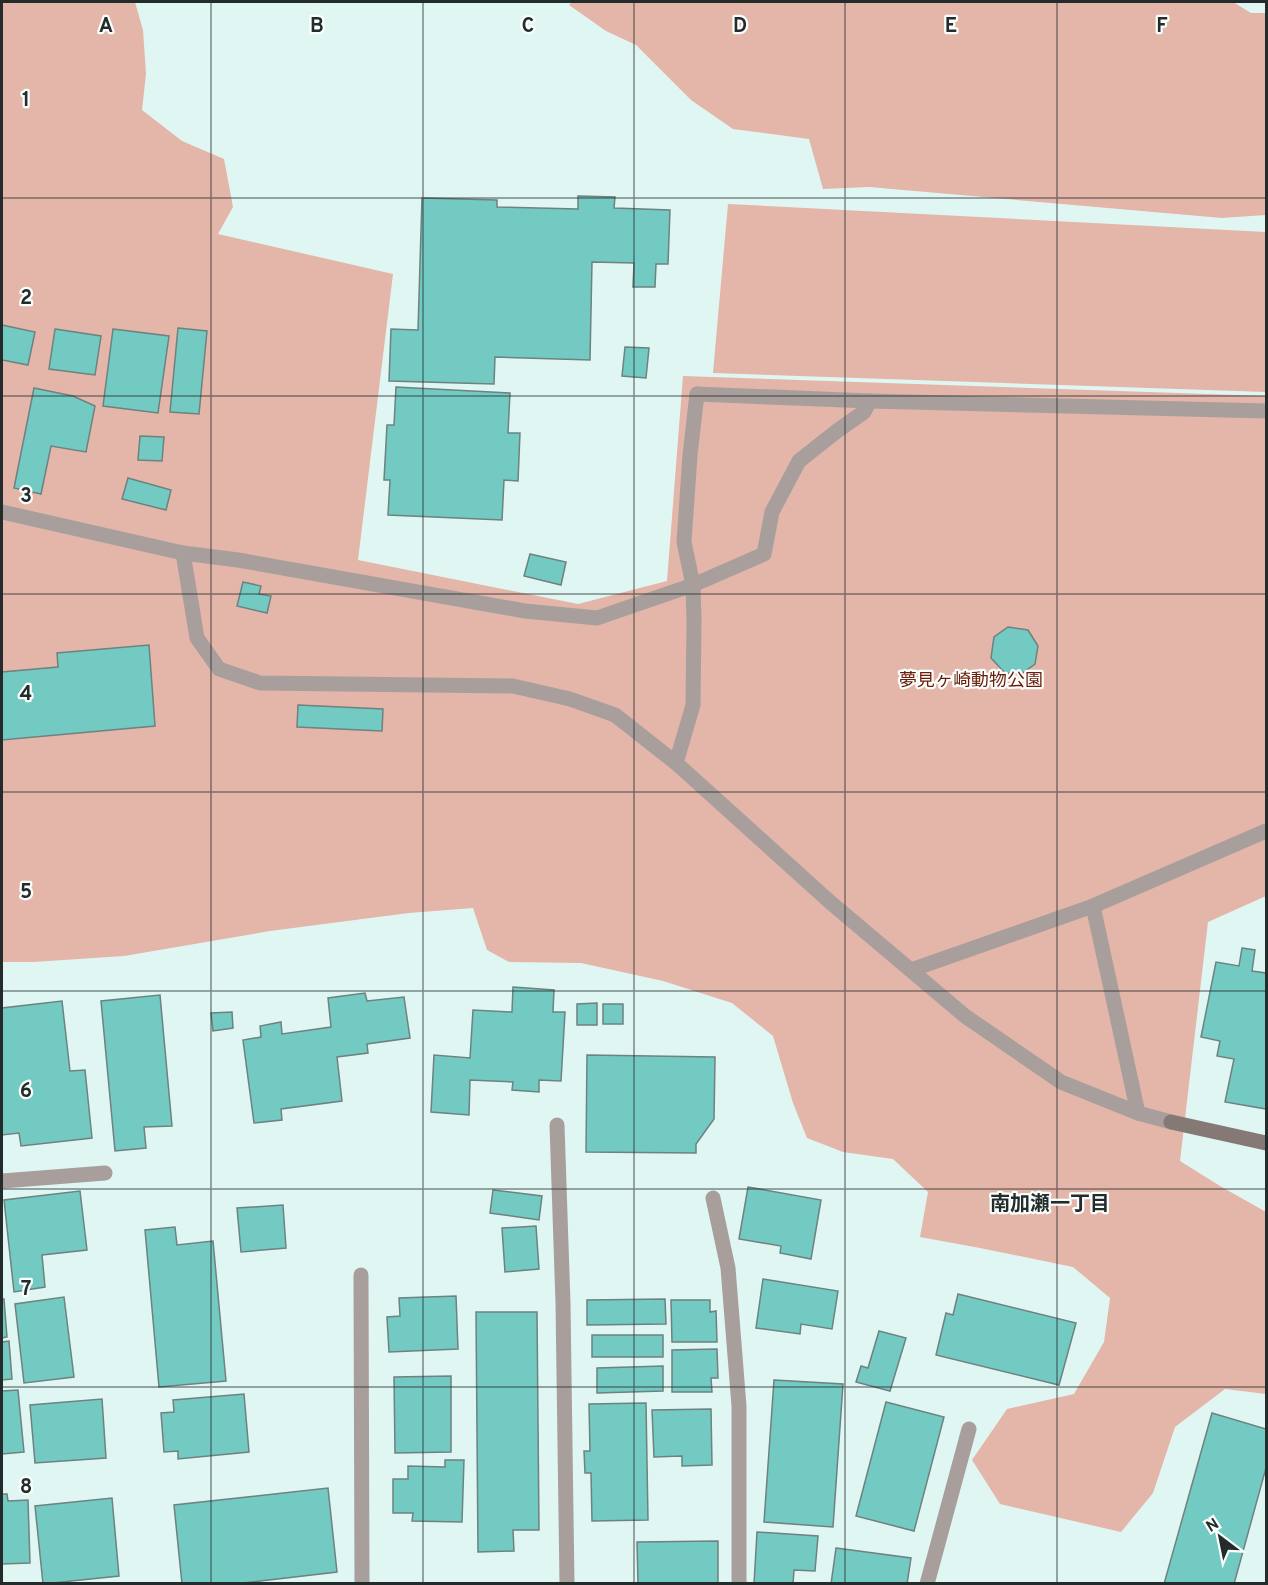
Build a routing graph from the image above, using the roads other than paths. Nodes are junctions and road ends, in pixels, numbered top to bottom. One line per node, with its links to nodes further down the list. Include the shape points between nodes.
1 (870, 401): 2 (street); 5 (street, via 864,412 799,461 772,512 764,554); 5 (street, via 697,394 684,542)
2 (1266, 411)
3 (2, 512): 4 (street)
4 (183, 553): 5 (street, via 525,610 597,618); 6 (street, via 197,638 219,669 260,683 513,686 570,699 615,715)
5 (693, 585): 6 (street, via 693,705)
6 (676, 763): 9 (street)
7 (1266, 831): 8 (street)
8 (1093, 906): 9 (street); 10 (street)
9 (911, 970): 10 (street, via 965,1016 1062,1082)
10 (1138, 1113): 12 (street)
11 (557, 1125): 19 (street)
12 (1266, 1143)
13 (105, 1173): 14 (street)
14 (2, 1181)
15 (713, 1198): 20 (street, via 728,1268 739,1406)
16 (361, 1275): 18 (street)
17 (969, 1429): 21 (street)
18 (362, 1584)
19 (567, 1584)
20 (739, 1584)
21 (927, 1584)

